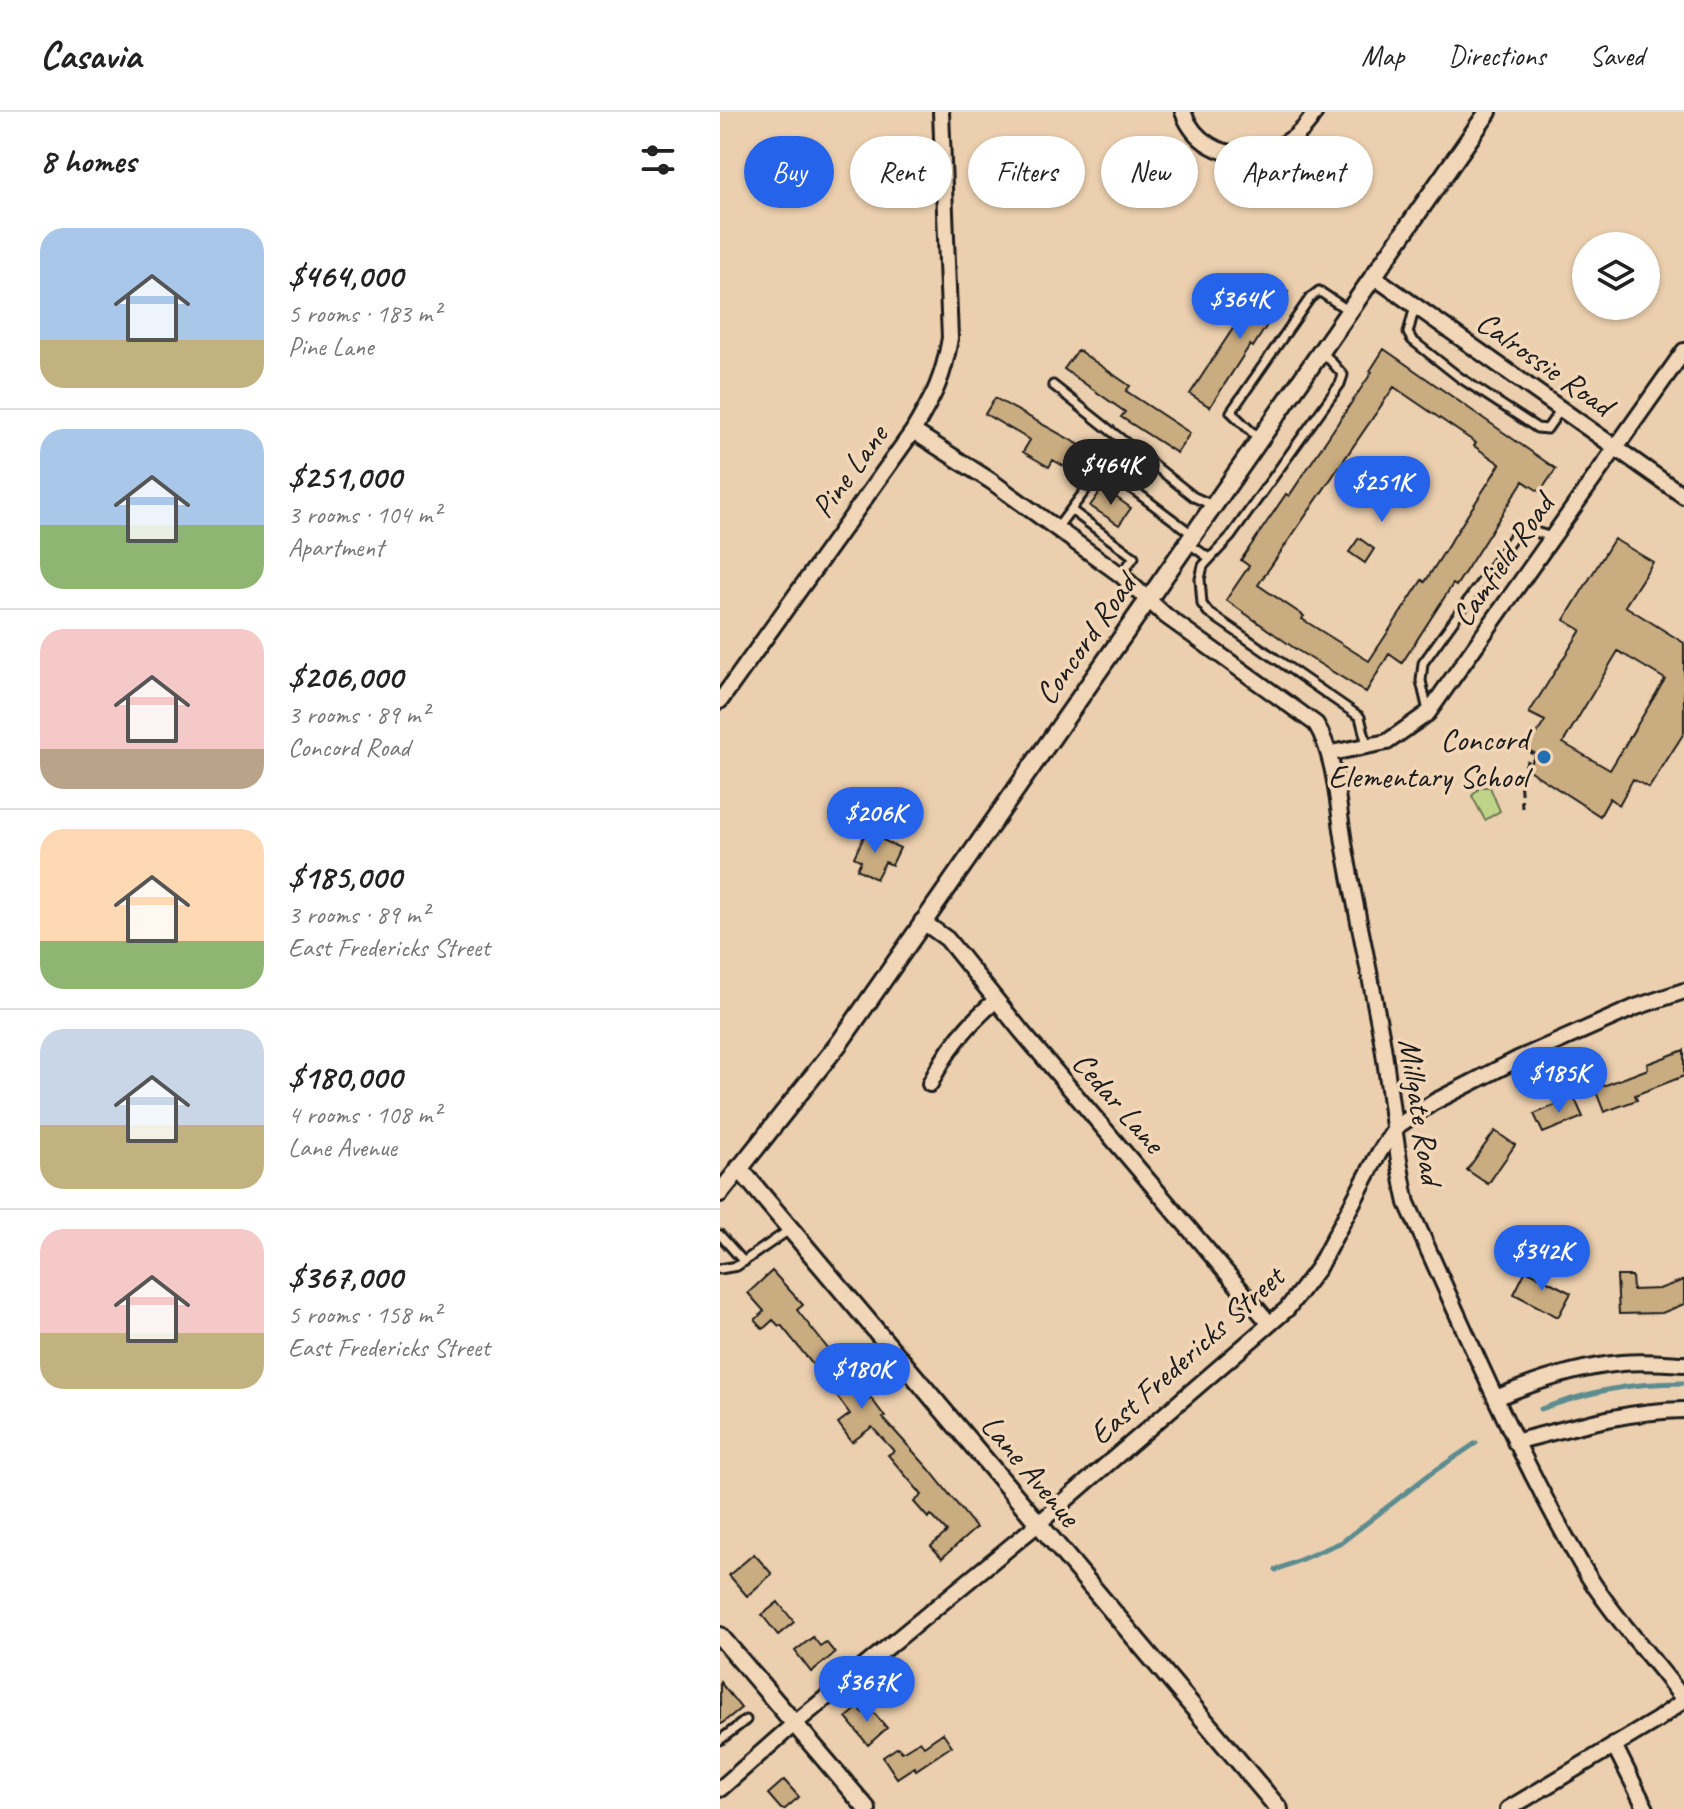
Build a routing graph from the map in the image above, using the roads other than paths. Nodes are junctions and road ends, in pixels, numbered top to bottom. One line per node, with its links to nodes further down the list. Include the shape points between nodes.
1 (941, 112): 12 (street, via 950,338 945,370)
2 (1183, 112): 3 (street, via 1196,134 1243,155 1279,149 1295,139)
3 (1315, 112)
4 (1488, 112): 5 (street, Concord Road)
5 (1373, 276): 6 (street, Calrossie Road); 7 (street, Concord Road)
6 (1415, 306): 11 (street, Calrossie Road); 11 (lane, via 1408,333 1412,340 1459,377 1537,428 1547,429)
7 (1349, 311): 8 (street, Concord Road); 13 (lane, via 1319,291 1310,298 1231,412)
8 (1322, 350): 13 (street, Concord Road); 21 (lane, via 1343,375 1340,384 1231,536)
9 (1684, 351): 14 (street, Camfield Road)
10 (1053, 385): 16 (lane, via 1194,497)
11 (1561, 409): 14 (street, Calrossie Road)
12 (913, 431): 18 (street, Pine Lane); 24 (street, Pine Lane)
13 (1259, 439): 16 (street, Concord Road)
14 (1617, 449): 15 (street, Calrossie Road); 19 (street, Camfield Road)
15 (1684, 496)
16 (1212, 505): 20 (street, Concord Road)
17 (1071, 510): 18 (lane); 20 (lane, via 1103,467); 22 (lane, via 1134,557)
18 (1057, 528): 22 (street, Pine Lane)
19 (1552, 537): 25 (street, Camfield Road); 25 (lane, via 1532,531 1515,535 1423,663)
20 (1190, 539): 21 (lane); 23 (street, Concord Road)
21 (1209, 558): 26 (lane, via 1200,579 1208,612 1360,717)
22 (1121, 575): 23 (street, Pine Lane)
23 (1148, 597): 27 (street, Millgate Road, via 1166,616 1316,724); 28 (street, Concord Road)
24 (720, 701)
25 (1428, 713): 26 (street, Camfield Road, via 1387,742)
26 (1368, 747): 27 (street, Camfield Road)
27 (1331, 753): 32 (street, Millgate Road)
28 (922, 921): 30 (street, Cedar Lane, via 947,939); 33 (street, Concord Road, via 840,1042)
29 (1684, 991): 32 (street, East Fredericks Street, via 1518,1059)
30 (996, 1000): 31 (street, via 953,1043); 39 (street, Cedar Lane)
31 (930, 1084)
32 (1396, 1127): 39 (street, East Fredericks Street, via 1318,1268); 41 (street, Millgate Road, via 1407,1203)
33 (739, 1168): 34 (street, Concord Road); 35 (street, Lane Avenue)
34 (720, 1193)
35 (791, 1229): 37 (lane); 44 (street, Lane Avenue)
36 (720, 1235): 37 (lane)
37 (744, 1262): 38 (lane)
38 (720, 1269)
39 (1270, 1324): 44 (street, East Fredericks Street)
40 (1684, 1364): 41 (street, via 1622,1363 1583,1369)
41 (1496, 1398): 43 (street, Millgate Road)
42 (1684, 1410): 43 (street, via 1609,1416)
43 (1515, 1442): 46 (street, Millgate Road, via 1582,1566)
44 (1039, 1523): 48 (street, East Fredericks Street); 53 (street, Lane Avenue)
45 (720, 1636): 48 (street)
46 (1684, 1700): 50 (street)
47 (746, 1720): 49 (lane)
48 (794, 1724): 51 (street, East Fredericks Street); 52 (street)
49 (720, 1740)
50 (1614, 1745): 54 (street); 55 (street)
51 (723, 1782)
52 (867, 1809)
53 (1279, 1809)
54 (1508, 1809)
55 (1646, 1809)

